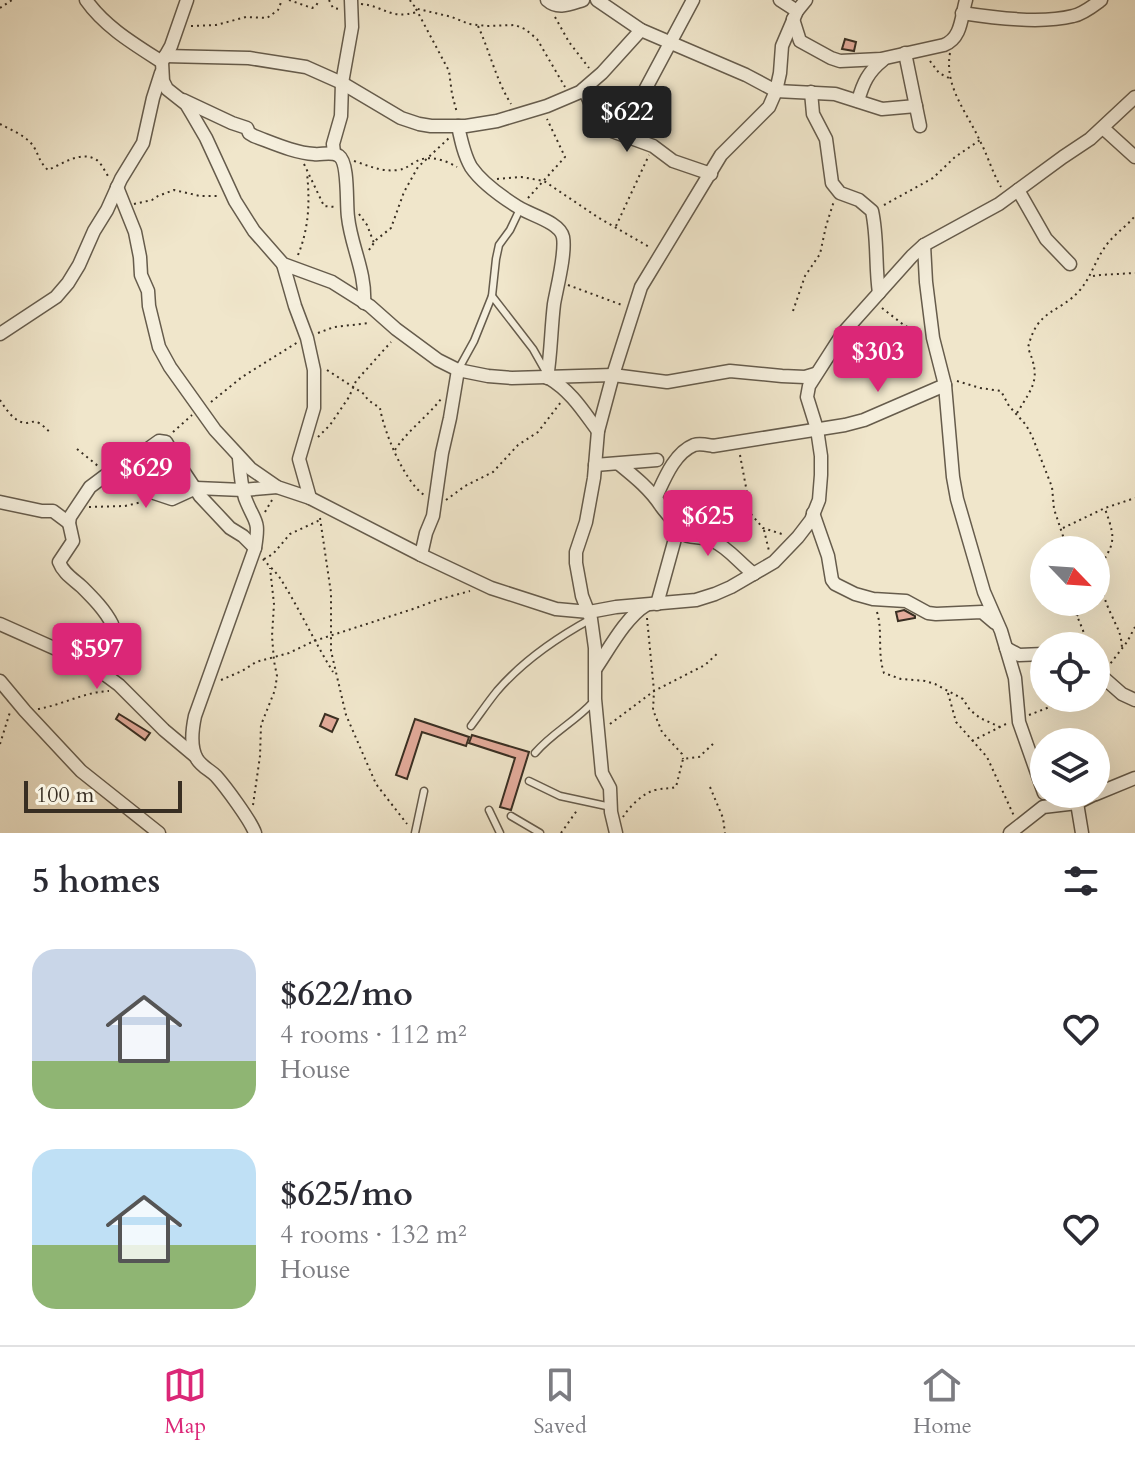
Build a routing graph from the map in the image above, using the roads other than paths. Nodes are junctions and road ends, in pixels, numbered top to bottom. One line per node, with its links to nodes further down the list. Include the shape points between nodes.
1 (86, 0): 17 (street, via 114,30)
2 (187, 0): 17 (street)
3 (583, 0): 8 (street, via 561,6)
4 (693, 0): 14 (street)
5 (780, 0): 12 (street)
6 (806, 0): 12 (street)
7 (1101, 0): 11 (street, via 1075,16 1049,19 995,18)
8 (548, 1)
9 (600, 1): 13 (street)
10 (351, 4): 18 (street)
11 (964, 6): 15 (street, via 953,41)
12 (795, 15): 16 (street, via 800,41 831,58); 20 (street, via 782,46)
13 (641, 30): 14 (street); 19 (street)
14 (671, 42): 20 (street); 29 (street)
15 (905, 53): 16 (street); 25 (street)
16 (885, 58): 24 (street, via 869,72)
17 (163, 64): 18 (street, via 249,58 306,67); 23 (street, via 167,89); 33 (street, via 143,143)
18 (342, 83): 26 (street, via 401,118); 30 (street, via 341,116 333,140)
19 (584, 89): 26 (street, via 541,108); 29 (street, via 601,127)
20 (776, 91): 21 (street); 32 (street, via 769,107 721,155)
21 (811, 92): 24 (street); 40 (street, via 813,114 826,139 832,183 872,211)
22 (1135, 97): 28 (street)
23 (179, 98): 30 (street, via 254,136 313,154); 38 (street, via 254,231)
24 (858, 101): 25 (street, via 882,109)
25 (916, 106): 27 (street)
26 (459, 126): 35 (street, via 473,169)
27 (920, 126)
28 (1103, 128): 31 (street); 34 (street)
29 (627, 135): 32 (street, via 673,161)
30 (336, 154): 41 (street, via 345,167)
31 (1135, 157)
32 (711, 174): 45 (street, via 641,287)
33 (116, 189): 42 (street, via 63,291); 52 (street, via 135,232 159,347)
34 (1013, 194): 36 (street); 37 (street)
35 (519, 208): 39 (lane, via 497,251); 46 (street, via 562,235)
36 (924, 245): 40 (street); 48 (street, via 933,334)
37 (1070, 264)
38 (289, 266): 41 (street, via 332,282); 61 (street, via 313,361 314,408 299,459)
39 (492, 296): 43 (lane); 46 (lane)
40 (876, 297): 44 (street)
41 (364, 303): 43 (street)
42 (0, 334)
43 (458, 370): 46 (street); 67 (street)
44 (815, 374): 45 (street, via 730,371 667,382); 50 (street, via 807,397)
45 (613, 375): 47 (street); 51 (street)
46 (548, 377): 47 (street); 49 (street)
47 (588, 377): 49 (street, via 579,396)
48 (945, 385): 50 (street, via 864,420); 72 (street, via 957,499)
49 (581, 406): 51 (street)
50 (817, 429): 60 (street, via 690,447 669,469); 63 (street, via 821,475)
51 (598, 431): 56 (street)
52 (239, 458): 58 (street); 59 (street)
53 (657, 460): 55 (street)
54 (131, 461): 57 (street, via 137,485 151,492 172,499); 57 (street, via 159,441 166,442); 64 (street, via 90,487)
55 (619, 464): 56 (street); 60 (street)
56 (595, 465): 70 (street, via 576,552)
57 (196, 488): 59 (street); 66 (street, via 224,523)
58 (278, 488): 59 (street); 61 (street)
59 (243, 490): 66 (street, via 257,520)
60 (656, 497): 65 (street)
61 (313, 499): 67 (street)
62 (0, 502): 64 (street, via 53,511)
63 (813, 513): 68 (street, via 798,537); 72 (street, via 835,584 873,599 901,600 928,613 982,612)
64 (69, 523): 75 (street, via 73,541 59,566 112,624)
65 (677, 530): 68 (street, via 718,543); 69 (street)
66 (255, 548): 82 (street)
67 (421, 555): 70 (street, via 491,588)
68 (754, 574): 69 (street, via 696,600)
69 (650, 605): 70 (street); 76 (street, via 628,623)
70 (590, 615): 76 (street); 81 (lane, via 523,666)
71 (0, 624): 75 (street)
72 (998, 625): 73 (street)
73 (1006, 648): 74 (street); 84 (street)
74 (1030, 655)
75 (92, 665): 83 (street)
76 (596, 668): 79 (street)
77 (0, 681): 97 (street, via 81,771)
78 (1110, 683): 80 (street)
79 (595, 699): 85 (lane); 91 (street)
80 (1135, 700)
81 (471, 726)
82 (192, 732): 83 (street); 86 (street)
83 (179, 742): 86 (street)
84 (1030, 751)
85 (535, 753)
86 (195, 756): 98 (street, via 226,787)
87 (1135, 778): 89 (street)
88 (529, 781): 91 (lane, via 560,796)
89 (1110, 788)
90 (424, 791): 99 (lane)
91 (611, 807): 102 (street)
92 (1042, 808): 96 (street)
93 (1078, 808): 103 (street)
94 (489, 810): 100 (lane)
95 (511, 816): 101 (lane)
96 (1019, 829)
97 (159, 833)
98 (255, 833)
99 (414, 833)
100 (500, 833)
101 (540, 833)
102 (616, 833)
103 (1082, 833)

